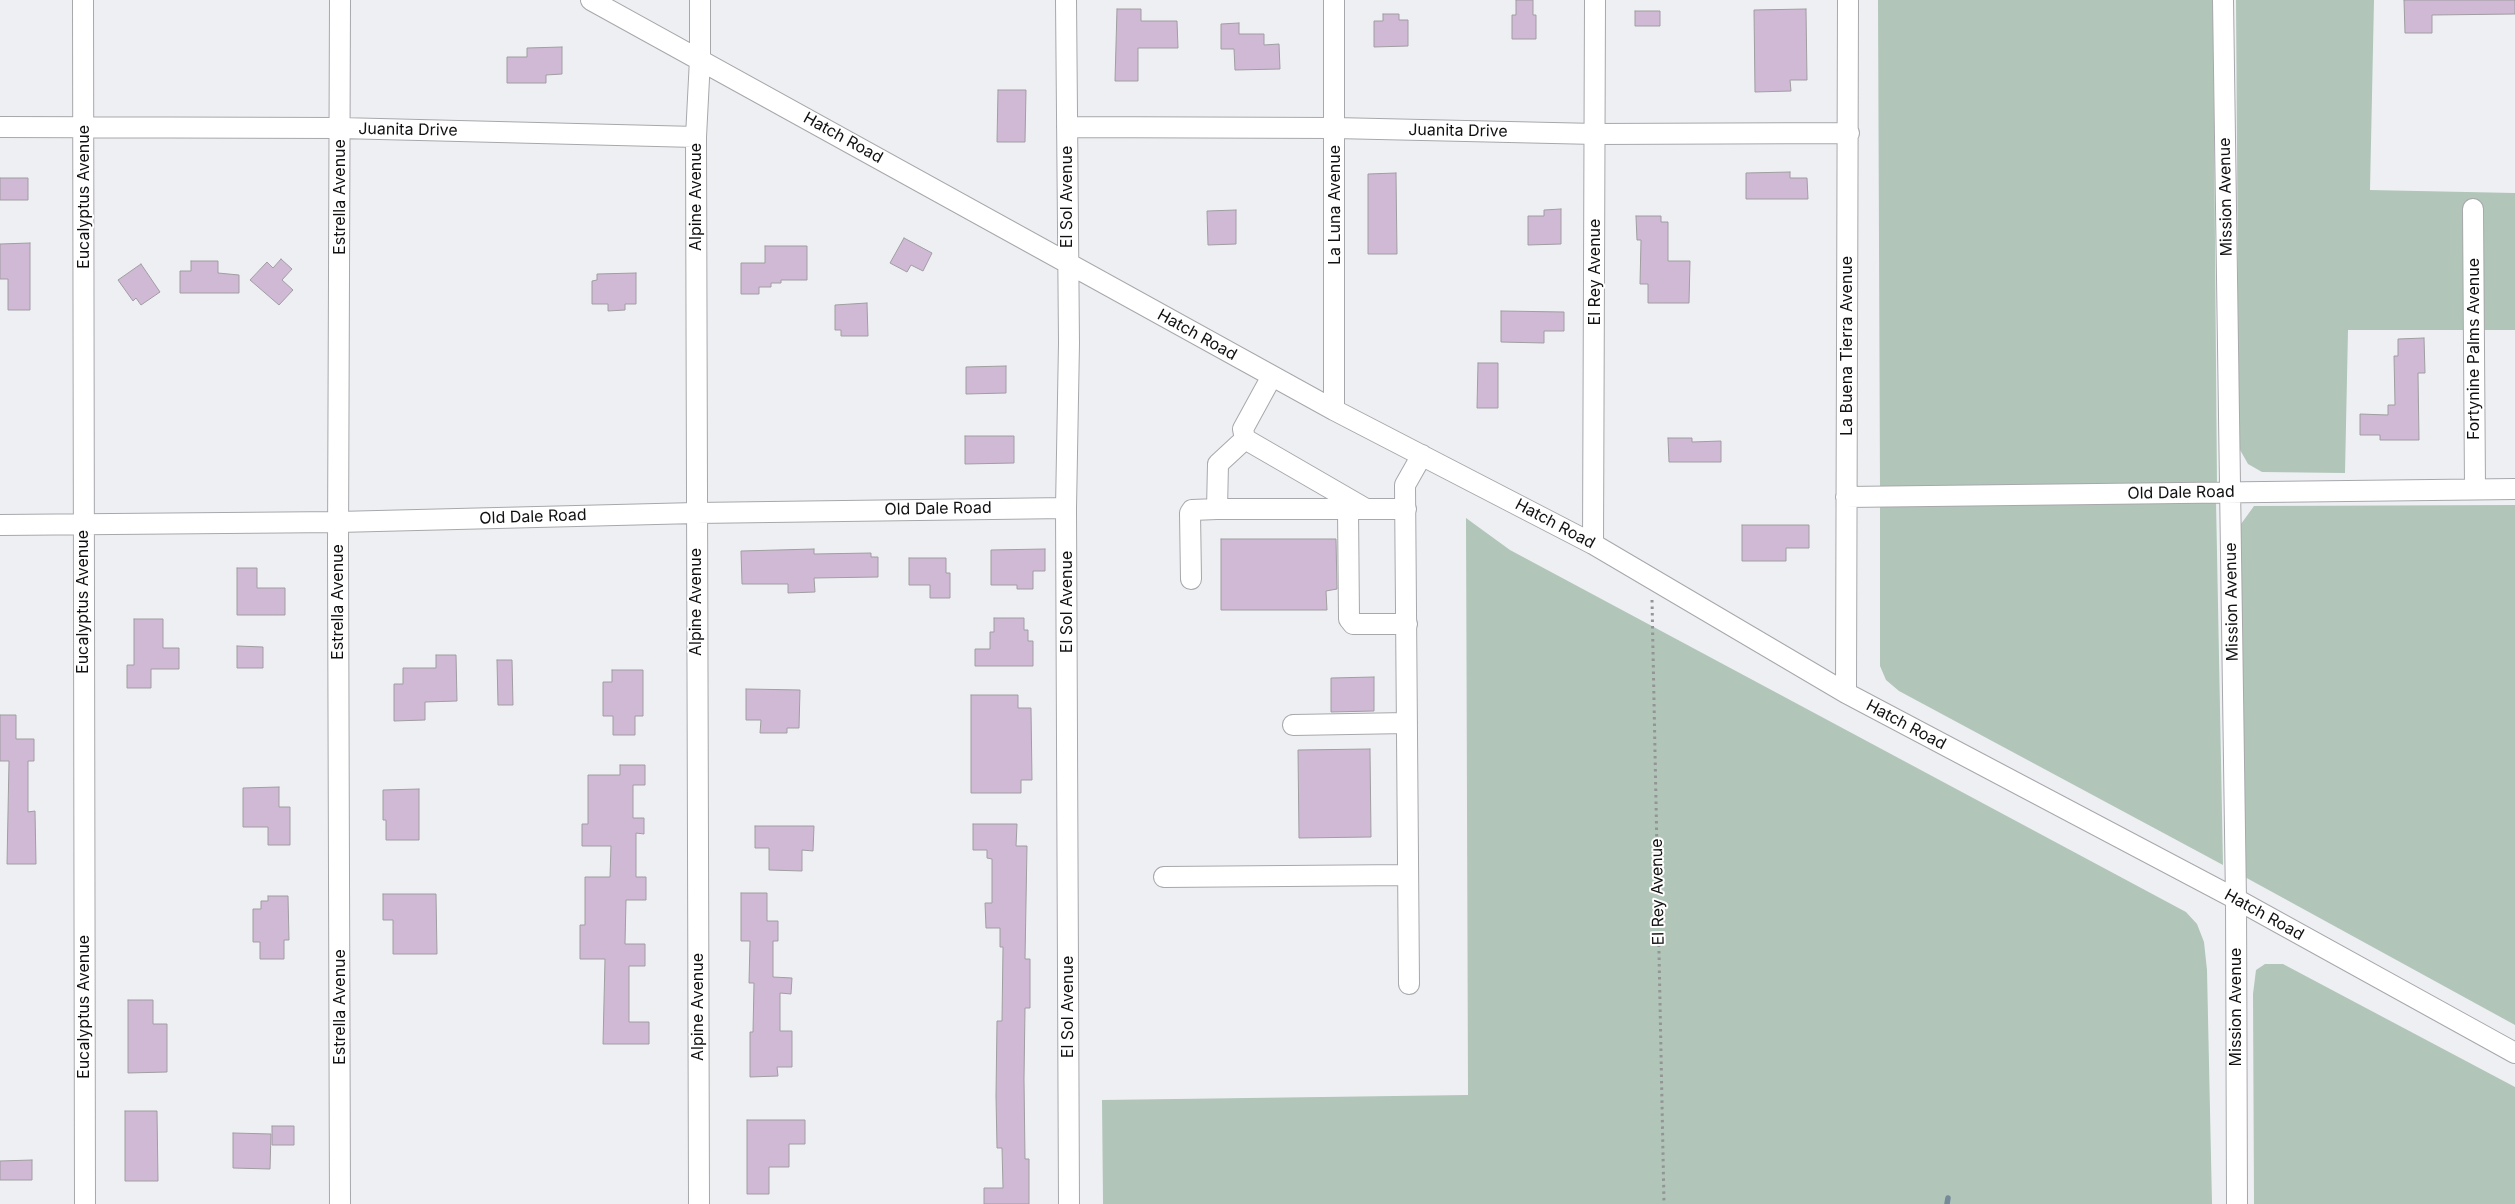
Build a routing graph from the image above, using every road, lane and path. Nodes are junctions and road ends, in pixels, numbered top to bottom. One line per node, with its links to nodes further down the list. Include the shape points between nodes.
1 (83, 0): 13 (street, Eucalyptus Avenue)
2 (340, 0): 14 (street, Estrella Avenue)
3 (591, 0): 10 (street, Hatch Road)
4 (700, 0): 10 (street, Alpine Avenue)
5 (1066, 0): 12 (street, El Sol Avenue)
6 (1334, 0): 15 (street, La Luna Avenue)
7 (1595, 0): 16 (street, El Rey Avenue)
8 (1848, 0): 17 (street, La Buena Tierra Avenue)
9 (2223, 0): 27 (street, Mission Avenue)
10 (700, 59): 18 (street, Alpine Avenue); 20 (street, Hatch Road)
11 (0, 127): 13 (street, Juanita Drive)
12 (1066, 127): 15 (street, Juanita Drive); 20 (street, El Sol Avenue)
13 (84, 128): 14 (street, Juanita Drive); 35 (street, Eucalyptus Avenue)
14 (340, 128): 18 (street, Juanita Drive); 34 (street, Estrella Avenue)
15 (1335, 128): 16 (street, Juanita Drive); 22 (street, La Luna Avenue)
16 (1596, 134): 17 (street, Juanita Drive); 37 (street, El Rey Avenue)
17 (1848, 134): 28 (street, La Buena Tierra Avenue)
18 (696, 137): 33 (street, Alpine Avenue)
19 (2473, 209): 25 (street, Fortynine Palms Avenue)
20 (1067, 263): 21 (street, Hatch Road); 29 (street, El Sol Avenue)
21 (1272, 376): 22 (street, Hatch Road); 23 (street, via 1243,429)
22 (1334, 410): 24 (street, Hatch Road)
23 (1245, 439): 31 (street); 32 (street, via 1218,464)
24 (1422, 455): 30 (street, via 1405,485); 37 (street, Hatch Road)
25 (2475, 488): 26 (street, Old Dale Road); 27 (street, Old Dale Road)
26 (2515, 489)
27 (2230, 492): 28 (street, Old Dale Road); 46 (street, Mission Avenue)
28 (1846, 497): 41 (street, La Buena Tierra Avenue)
29 (1066, 508): 33 (street, Old Dale Road); 52 (street, El Sol Avenue)
30 (1406, 508): 31 (street); 40 (street)
31 (1357, 509): 32 (street); 40 (street, via 1349,619 1353,624)
32 (1217, 510): 38 (street, via 1192,510 1190,513)
33 (696, 513): 34 (street, Old Dale Road); 51 (street, Alpine Avenue)
34 (338, 522): 35 (street, Old Dale Road); 50 (street, Estrella Avenue)
35 (83, 524): 36 (street, Old Dale Road); 49 (street, Eucalyptus Avenue)
36 (0, 525)
37 (1594, 544): 39 (street, Hatch Road)
38 (1191, 579)
39 (1652, 580): 41 (street, Hatch Road); 53 (path, El Rey Avenue)
40 (1406, 624): 42 (street)
41 (1846, 693): 46 (street, Hatch Road)
42 (1407, 723): 43 (street); 44 (street)
43 (1293, 725)
44 (1408, 875): 45 (street); 47 (street)
45 (1164, 877)
46 (2236, 899): 48 (street, Hatch Road); 54 (street, Mission Avenue)
47 (1409, 984)
48 (2515, 1054)
49 (85, 1204)
50 (340, 1204)
51 (699, 1204)
52 (1069, 1204)
53 (1664, 1204)
54 (2237, 1204)

